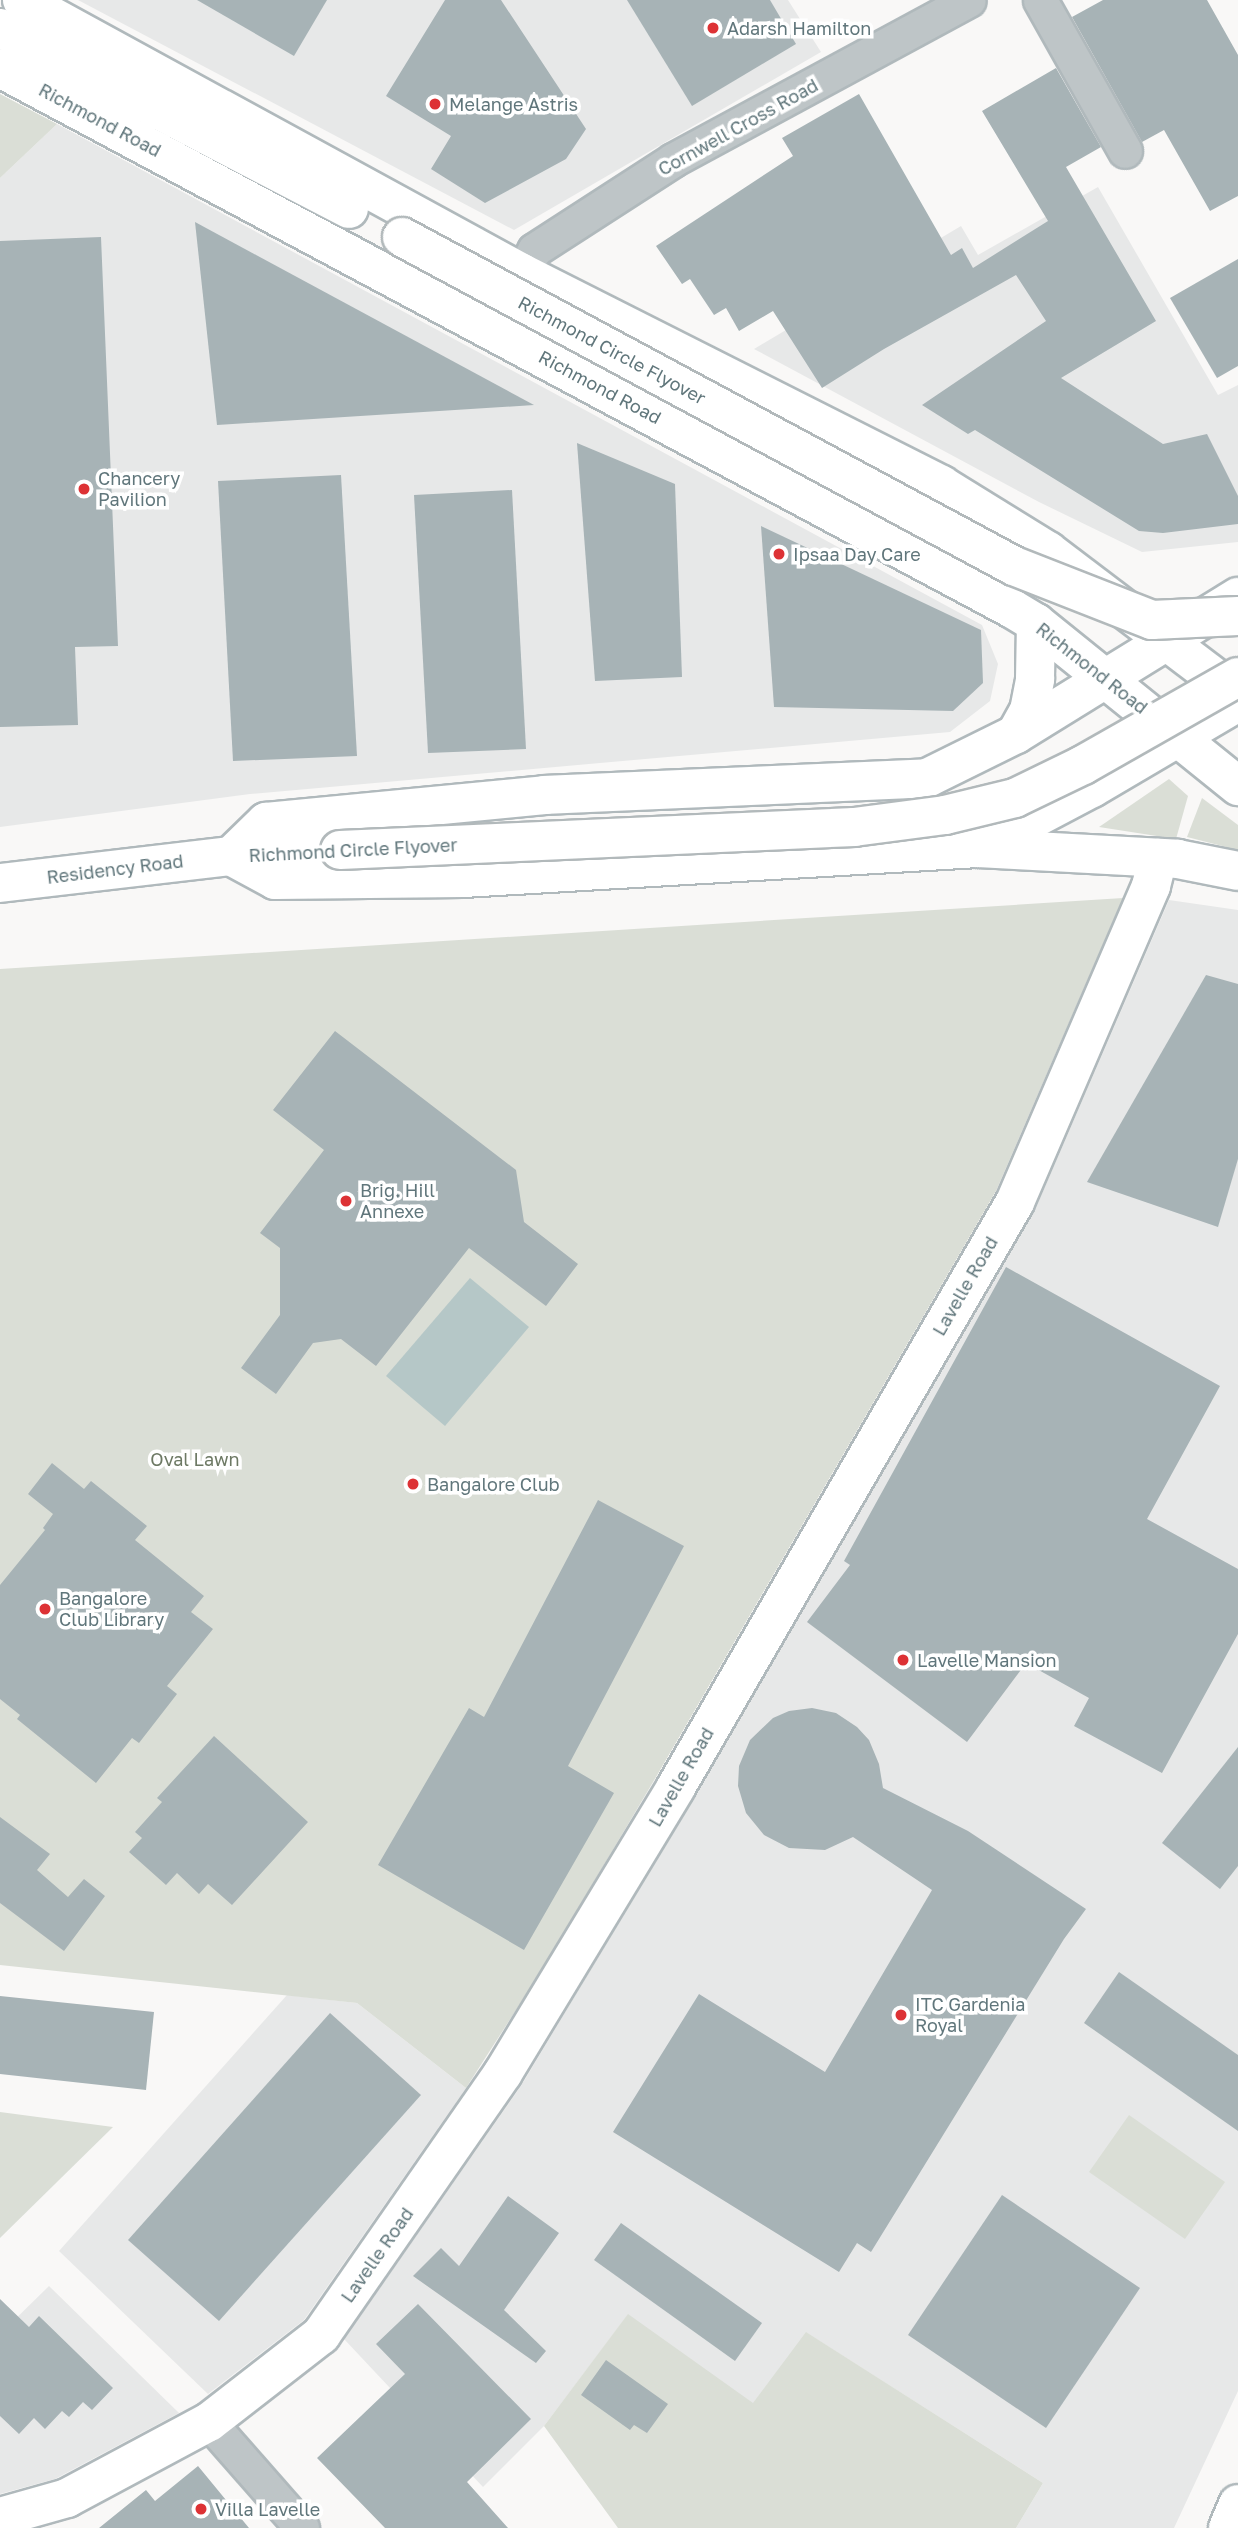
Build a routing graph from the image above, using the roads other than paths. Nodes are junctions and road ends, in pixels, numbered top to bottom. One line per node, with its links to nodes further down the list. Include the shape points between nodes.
1 (969, 0): 6 (street, Cornwell Cross Road, via 673,160 534,250)
2 (1040, 0): 5 (street)
3 (18, 7): 6 (main road); 8 (main road, Richmond Circle Flyover, bridge, via 402,237 1014,566 1152,620)
4 (0, 68): 9 (main road, Richmond Road)
5 (1125, 151)
6 (522, 273): 10 (main road, via 941,485 1048,551)
7 (1238, 597): 10 (main road)
8 (1238, 616)
9 (1036, 623): 12 (main road, Richmond Road); 15 (main road, via 1035,679 1029,711)
10 (1167, 642): 12 (main road); 13 (main road)
11 (1238, 677): 19 (main road, Richmond Circle Flyover, bridge, via 1026,793 945,815 854,827)
12 (1105, 678): 15 (main road); 16 (main road, Richmond Road)
13 (1238, 695)
14 (1238, 702): 16 (main road)
15 (1016, 734): 19 (main road, via 927,778 545,795 266,822)
16 (1180, 738): 17 (main road, Richmond Road); 18 (main road)
17 (1238, 786)
18 (978, 848): 19 (main road, via 463,878 275,880); 20 (main road)
19 (231, 856): 22 (main road, Residency Road)
20 (1158, 858): 21 (main road); 23 (main road, Lavelle Road, via 1151,886 1015,1202 676,1787 503,2073 321,2335)
21 (1238, 871)
22 (0, 883)
23 (209, 2422): 25 (main road, Lavelle Road, via 67,2498); 26 (street)
24 (1238, 2504): 27 (main road)
25 (0, 2516)
26 (302, 2528)
27 (1228, 2528)

